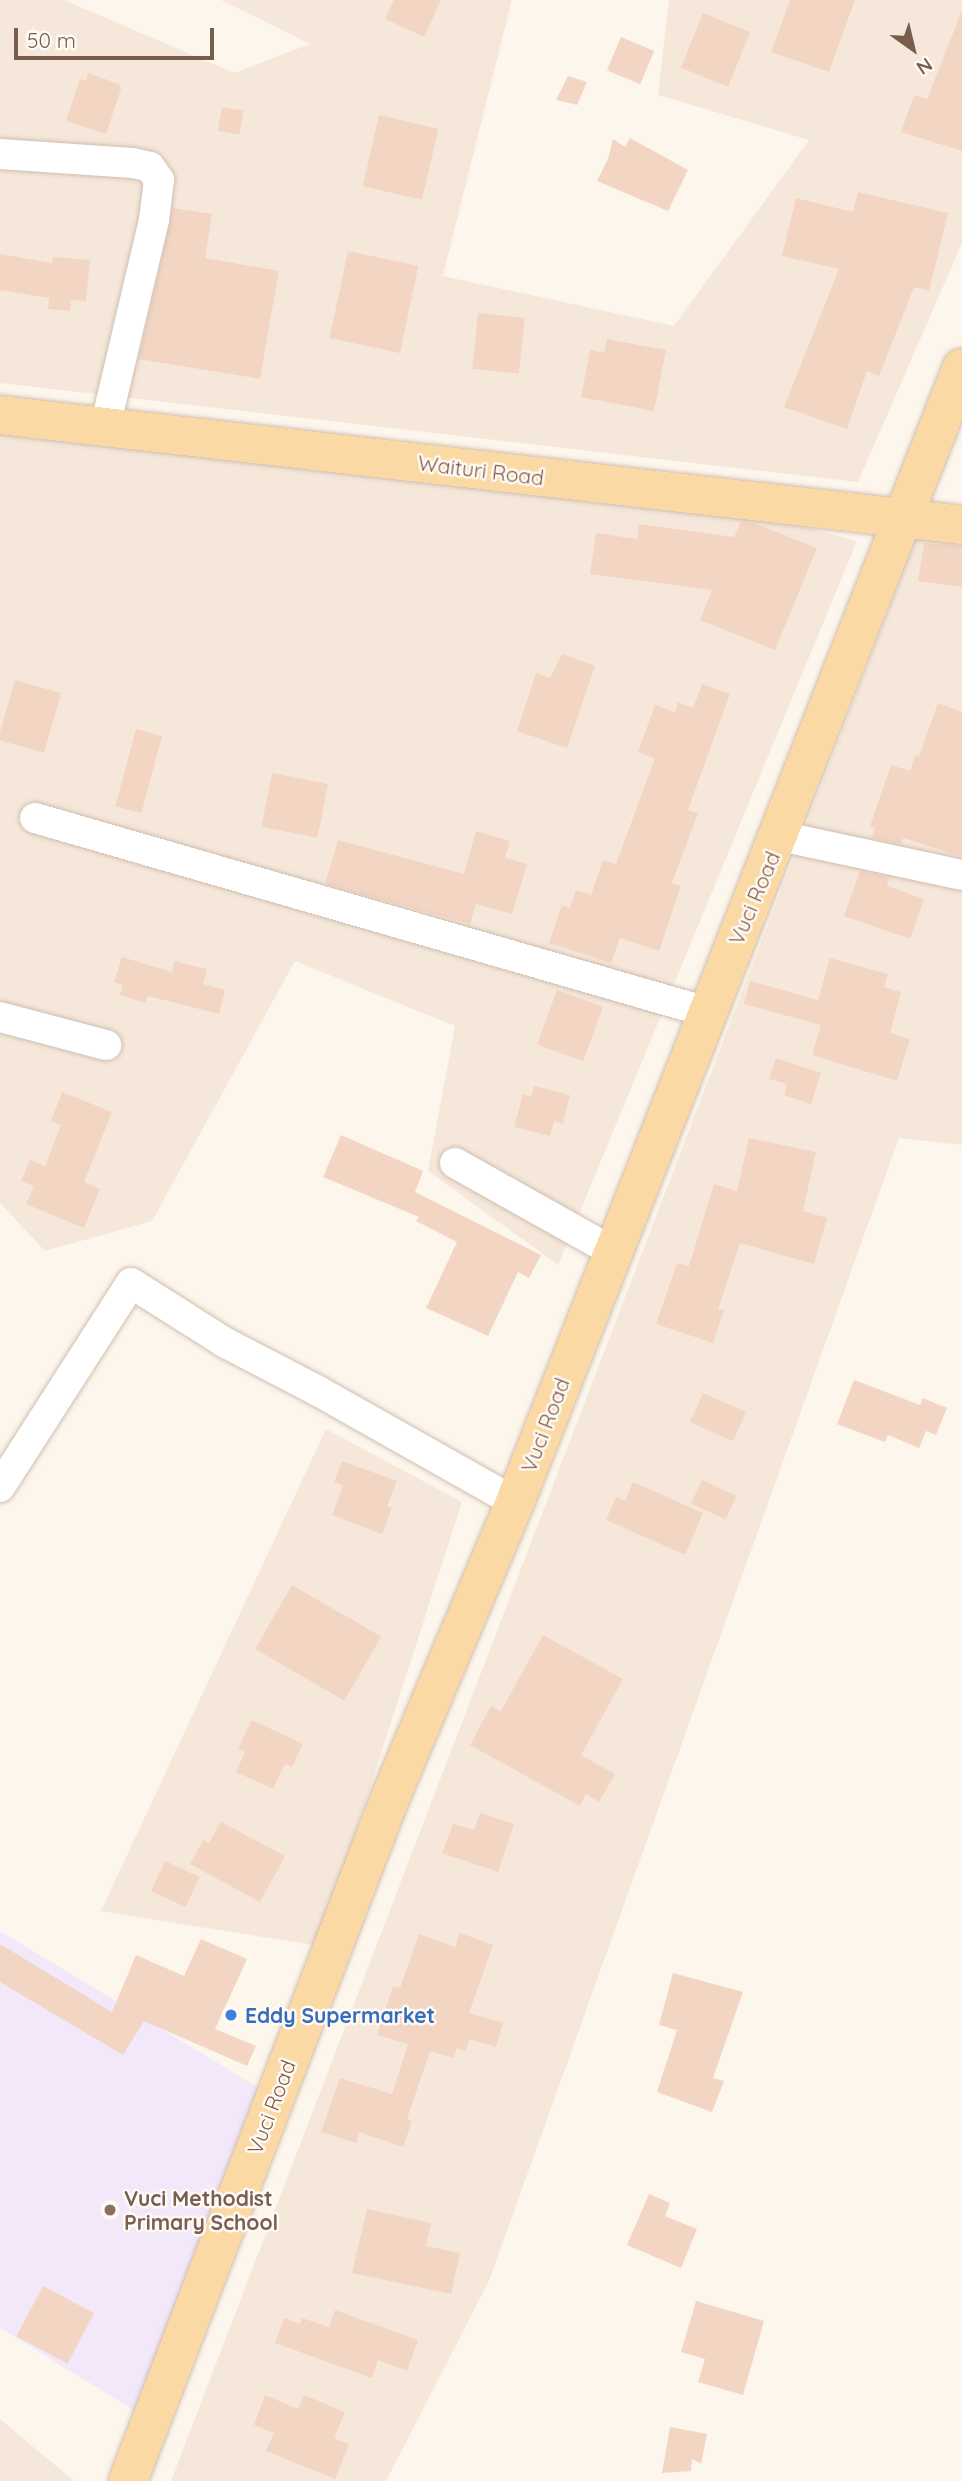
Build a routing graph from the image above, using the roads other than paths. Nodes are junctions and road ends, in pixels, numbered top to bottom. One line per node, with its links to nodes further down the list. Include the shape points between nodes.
1 (0, 154): 4 (street, via 133,163 150,167 159,180 154,220)
2 (962, 368): 5 (main road, Vuci Road)
3 (0, 415): 4 (main road, Waituri Road)
4 (105, 427): 5 (main road, Waituri Road)
5 (903, 518): 6 (main road, Waituri Road); 8 (main road, Vuci Road)
6 (962, 525)
7 (35, 818): 10 (street)
8 (780, 836): 9 (street); 10 (main road, Vuci Road)
9 (962, 875)
10 (707, 1012): 14 (main road, Vuci Road)
11 (0, 1017): 12 (street)
12 (106, 1045)
13 (455, 1163): 14 (street)
14 (612, 1251): 16 (main road, Vuci Road)
15 (0, 1488): 16 (street, via 131,1283 223,1342)
16 (515, 1502): 17 (main road, Vuci Road, via 390,1798)
17 (128, 2481)

